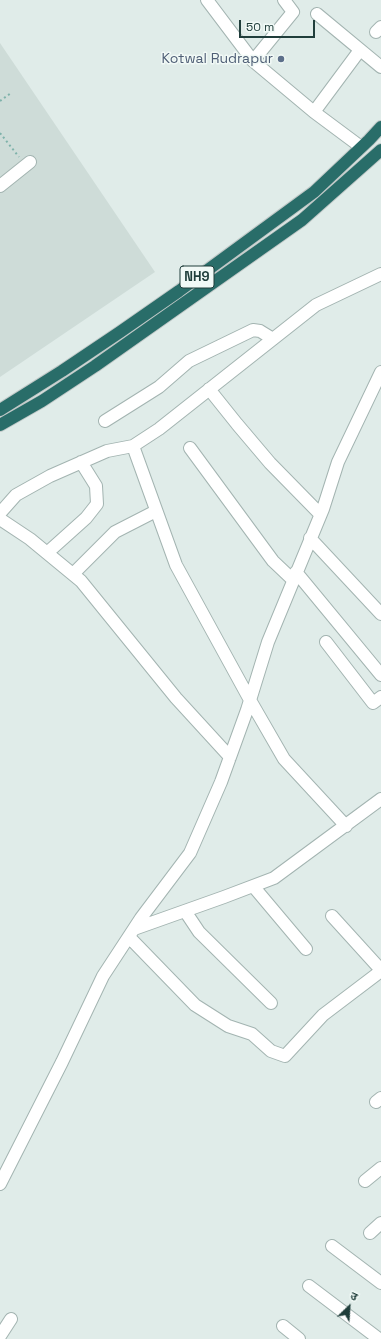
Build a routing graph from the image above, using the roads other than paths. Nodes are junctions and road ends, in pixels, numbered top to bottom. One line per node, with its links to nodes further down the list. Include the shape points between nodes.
1 (207, 0): 5 (street)
2 (284, 0): 5 (street, via 293,12)
3 (316, 14): 4 (street)
4 (360, 50): 6 (street); 7 (street)
5 (253, 61): 7 (street)
6 (381, 67)
7 (314, 112): 9 (street)
8 (381, 127): 9 (highway, NH9)
9 (365, 144): 10 (highway); 13 (highway, NH9, via 314,192)
10 (381, 151): 14 (highway, NH9, via 302,220)
11 (28, 164): 12 (street)
12 (0, 186)
13 (224, 257): 14 (highway); 16 (highway, NH9)
14 (234, 268): 17 (highway, NH9)
15 (381, 274): 18 (street, via 316,305)
16 (179, 291): 17 (highway); 21 (highway, NH9)
17 (187, 302): 23 (highway, NH9, via 42,401)
18 (273, 339): 20 (street); 22 (street, via 253,330 189,362 159,387)
19 (381, 372): 29 (street, via 338,462)
20 (209, 389): 24 (street); 29 (street, via 270,464)
21 (0, 410)
22 (105, 421)
23 (0, 425)
24 (133, 446): 26 (street, via 107,451); 27 (street)
25 (190, 448): 34 (street, via 272,561)
26 (81, 462): 28 (street, via 16,495); 32 (street, via 96,486 97,504 86,518)
27 (156, 511): 33 (street, via 115,532); 39 (street, via 176,565)
28 (0, 513)
29 (320, 514): 31 (street)
30 (0, 519): 32 (street)
31 (310, 538): 34 (street); 35 (street)
32 (47, 553): 33 (street)
33 (73, 574): 40 (street, via 176,698)
34 (295, 576): 37 (street); 39 (street, via 268,642)
35 (381, 614)
36 (326, 642): 38 (street, via 373,703)
37 (381, 675)
38 (381, 697)
39 (250, 700): 40 (street); 42 (street, via 284,759)
40 (230, 757): 46 (street, via 190,853)
41 (381, 799): 42 (street)
42 (346, 826): 43 (street, via 274,878)
43 (253, 886): 44 (street); 47 (street)
44 (185, 911): 46 (street); 49 (street, via 199,932)
45 (332, 916): 48 (street)
46 (131, 933): 48 (street, via 195,1005 228,1026 252,1034 271,1050 285,1056 323,1015); 52 (street, via 103,976)
47 (306, 949)
48 (381, 971)
49 (271, 1003)
50 (381, 1168): 51 (street)
51 (365, 1181)
52 (0, 1184)
53 (381, 1223): 54 (street)
54 (370, 1234)
55 (332, 1246): 56 (street)
56 (381, 1283)
57 (309, 1286): 62 (street)
58 (11, 1319): 60 (street)
59 (283, 1326): 61 (street)
60 (0, 1336)
61 (299, 1339)
62 (379, 1339)

